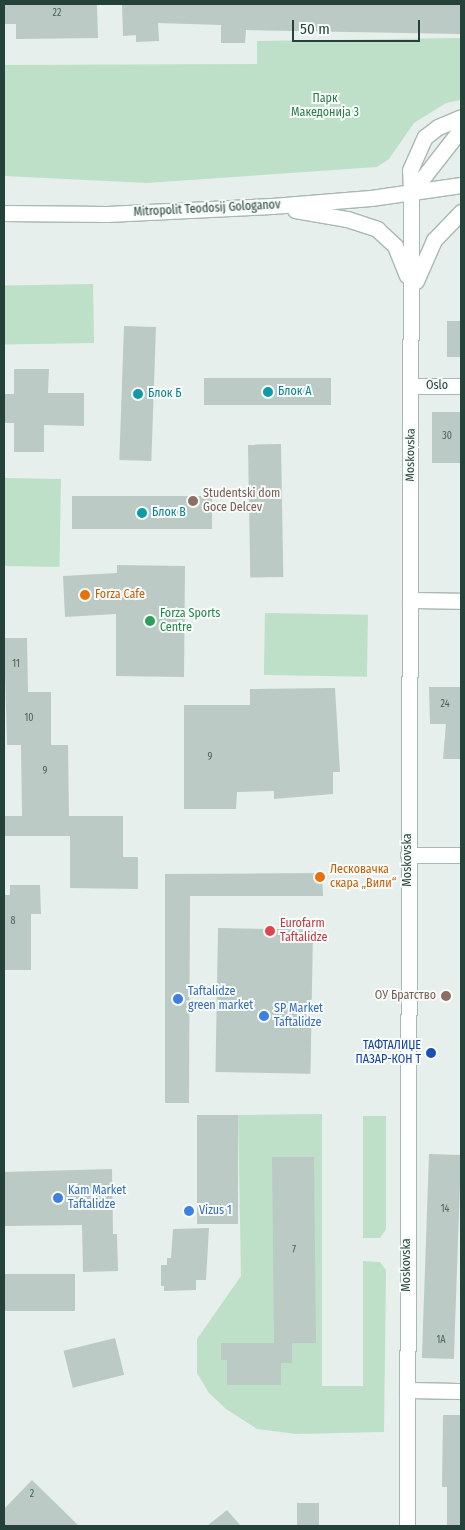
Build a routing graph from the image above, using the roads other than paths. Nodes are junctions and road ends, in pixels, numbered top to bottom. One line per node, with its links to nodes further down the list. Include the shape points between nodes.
1 (461, 117): 4 (street, Moskovska, via 425,137 410,170)
2 (461, 129): 4 (street)
3 (461, 185): 4 (street, Mitropolit Teodosij Gologanov)
4 (410, 193): 5 (street, Mitropolit Teodosij Gologanov); 8 (street, Moskovska)
5 (272, 206): 7 (street, Mitropolit Teodosij Gologanov, via 107,214); 8 (street, via 347,219 378,229 395,246 404,266)
6 (461, 212): 8 (street, via 443,228 426,252)
7 (4, 213)
8 (411, 297): 9 (street, Moskovska)
9 (412, 386): 10 (street, Oslo); 11 (street, Moskovska)
10 (461, 386)
11 (410, 600): 12 (street); 13 (street, Moskovska)
12 (461, 600)
13 (408, 855): 14 (street); 15 (street, Moskovska)
14 (461, 855)
15 (407, 1390): 16 (street); 17 (street, Moskovska)
16 (461, 1391)
17 (406, 1526)

